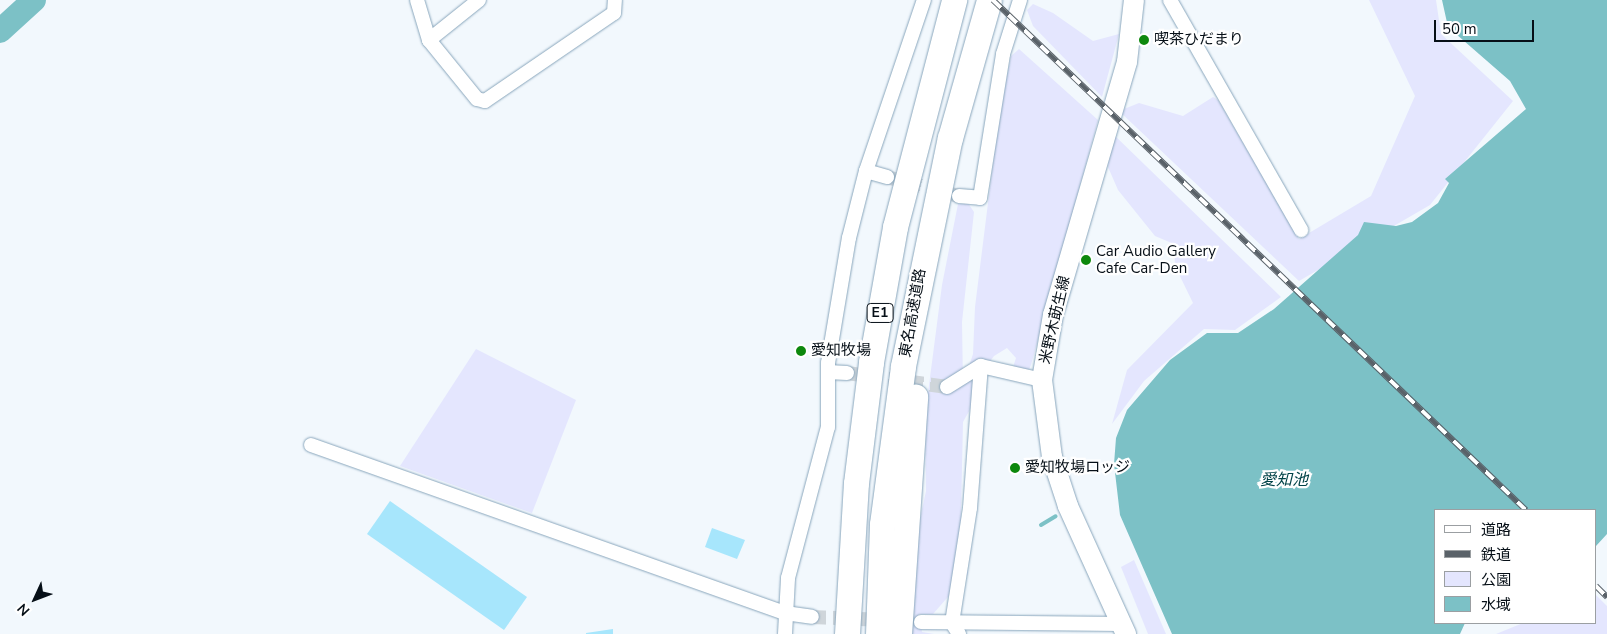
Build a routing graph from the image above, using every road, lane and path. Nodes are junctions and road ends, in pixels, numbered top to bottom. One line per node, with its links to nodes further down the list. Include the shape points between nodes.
1 (417, 0): 10 (street)
2 (479, 0): 10 (street)
3 (615, 0): 10 (street, via 614,13 485,101 477,98)
4 (924, 0): 11 (street)
5 (954, 0): 22 (highway, E1, via 895,227 871,362)
6 (990, 0): 15 (highway, 東名高速道路 / E1)
7 (1020, 0): 13 (street, via 1003,54 980,198)
8 (1134, 0): 19 (main road, 米野木莇生線, via 1127,62 1054,315)
9 (1170, 0): 14 (street)
10 (429, 40)
11 (866, 171): 12 (street); 17 (street, via 849,238)
12 (887, 177)
13 (959, 196)
14 (1301, 230)
15 (927, 238): 31 (highway, 東名高速道路 / E1, via 903,366 882,524); 32 (highway)
16 (981, 366): 19 (street); 20 (street); 26 (street, via 970,508)
17 (828, 372): 18 (street); 23 (street, via 825,448 788,578)
18 (847, 373)
19 (1042, 380): 27 (main road, 米野木莇生線, via 1052,457 1068,506)
20 (947, 387)
21 (310, 445): 23 (street)
22 (856, 483): 29 (highway); 30 (highway, E1)
23 (785, 613): 24 (street); 28 (street)
24 (812, 617)
25 (921, 622): 26 (street)
26 (956, 628): 27 (street)
27 (1124, 629)
28 (785, 634)
29 (837, 634)
30 (847, 634)
31 (878, 634)
32 (899, 634)

